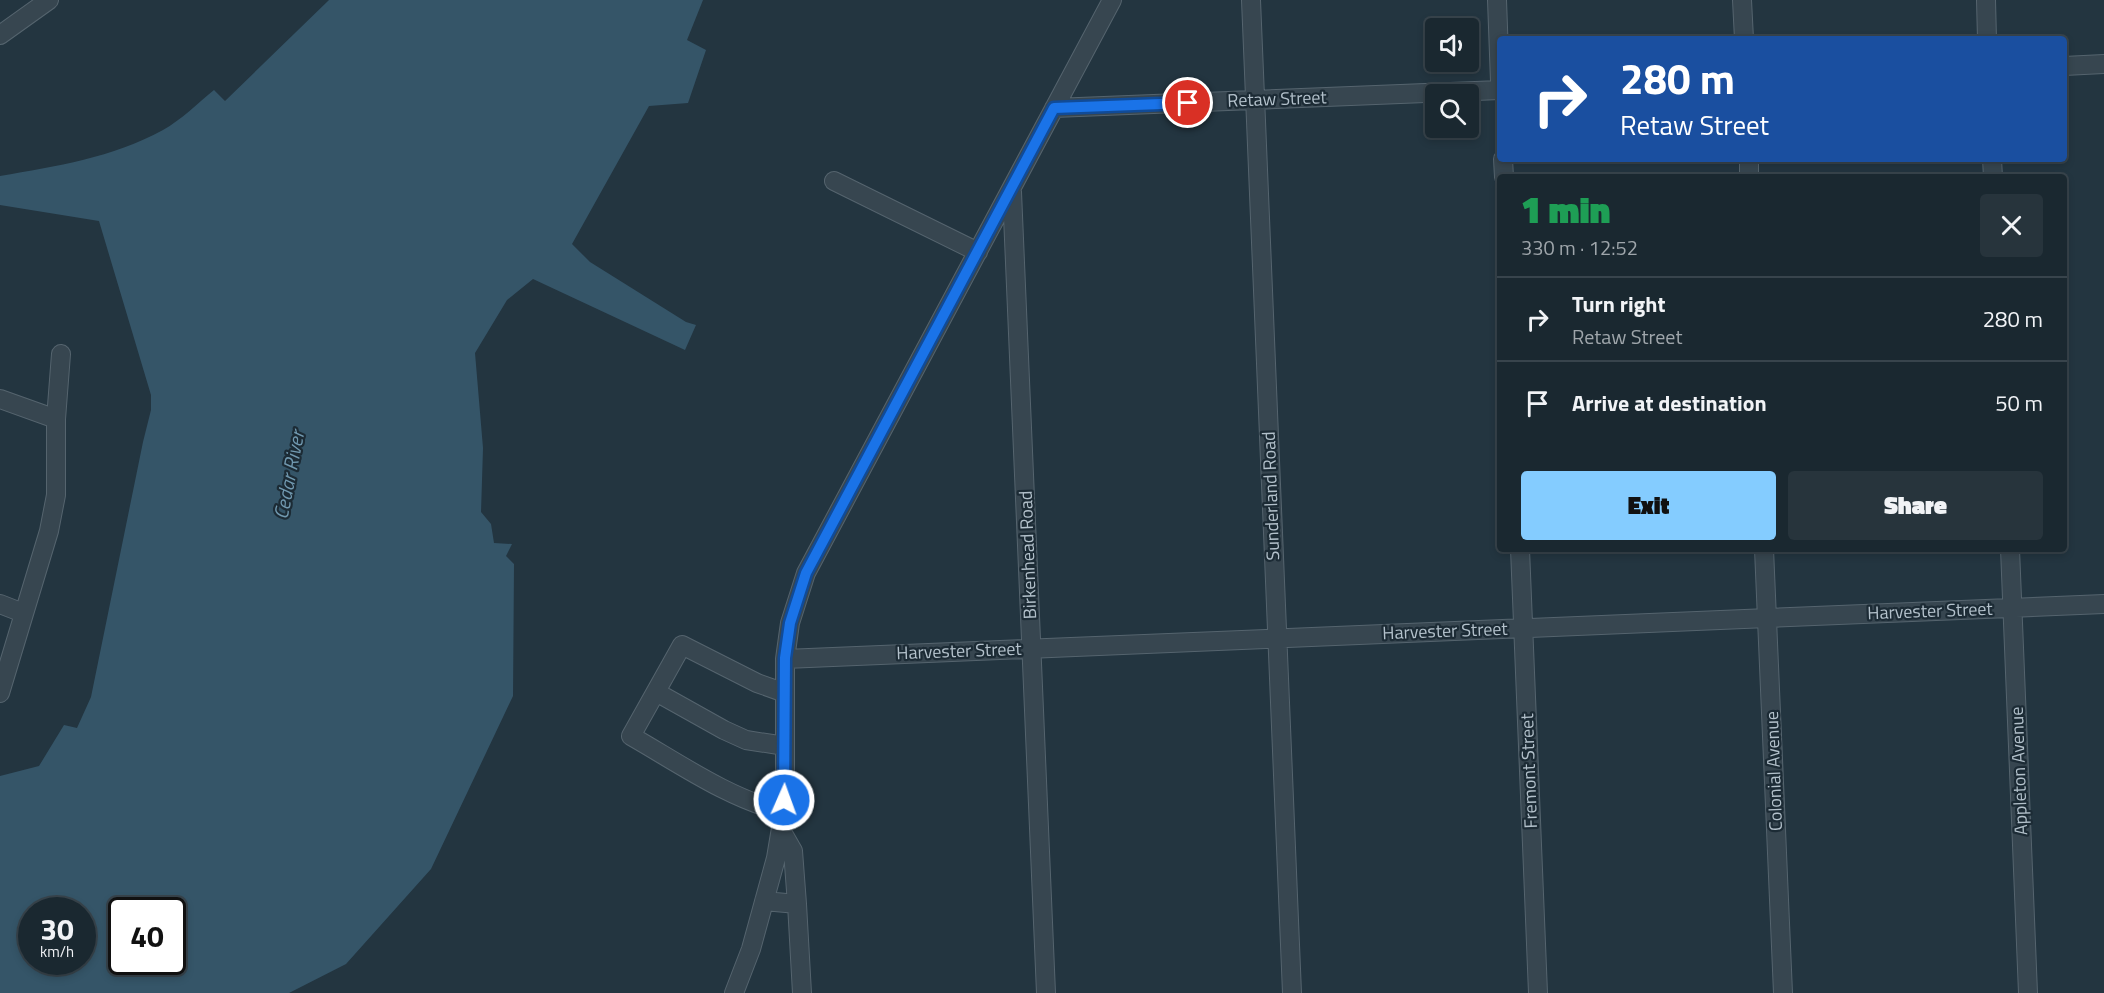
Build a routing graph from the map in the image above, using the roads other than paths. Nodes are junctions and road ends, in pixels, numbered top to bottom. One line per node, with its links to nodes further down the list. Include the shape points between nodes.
1 (49, 0): 7 (street)
2 (1112, 0): 15 (street)
3 (1251, 0): 14 (street, Sunderland Road)
4 (1497, 0): 8 (street)
5 (1742, 0): 9 (street)
6 (1986, 0): 10 (street)
7 (0, 34)
8 (1498, 36)
9 (1744, 36)
10 (1987, 36)
11 (2104, 64): 12 (street)
12 (2067, 66)
13 (1497, 90): 14 (street, Retaw Street)
14 (1256, 100): 15 (street, Retaw Street); 31 (street, Sunderland Road)
15 (1054, 108): 17 (street)
16 (834, 181): 18 (street)
17 (1012, 189): 18 (street); 32 (street, Birkenhead Road)
18 (978, 252): 33 (street, via 806,573 790,623)
19 (61, 354): 21 (street)
20 (0, 399): 21 (street)
21 (56, 419): 28 (street, via 56,495)
22 (1520, 552): 30 (street, Fremont Street)
23 (1764, 552): 29 (street, Colonial Avenue)
24 (2010, 552): 27 (street, Appleton Avenue)
25 (0, 604): 28 (street)
26 (2104, 604): 27 (street, Harvester Street)
27 (2012, 608): 29 (street, Harvester Street); 47 (street, Appleton Avenue)
28 (23, 613): 35 (street)
29 (1767, 618): 30 (street, Harvester Street); 46 (street, Colonial Avenue)
30 (1523, 628): 31 (street, Harvester Street); 45 (street, Fremont Street)
31 (1277, 639): 32 (street, Harvester Street); 44 (street, Sunderland Road)
32 (1032, 648): 33 (street, Harvester Street); 43 (street, Birkenhead Road)
33 (785, 658): 36 (street)
34 (656, 692): 36 (street, via 682,645); 37 (street, via 746,740); 38 (street, via 631,736)
35 (0, 693)
36 (785, 693): 37 (street)
37 (785, 746): 38 (street)
38 (782, 821): 39 (street); 40 (street, via 793,851)
39 (764, 901): 40 (street); 41 (street)
40 (797, 904): 42 (street)
41 (734, 993)
42 (802, 993)
43 (1046, 993)
44 (1292, 993)
45 (1538, 993)
46 (1783, 993)
47 (2028, 993)

